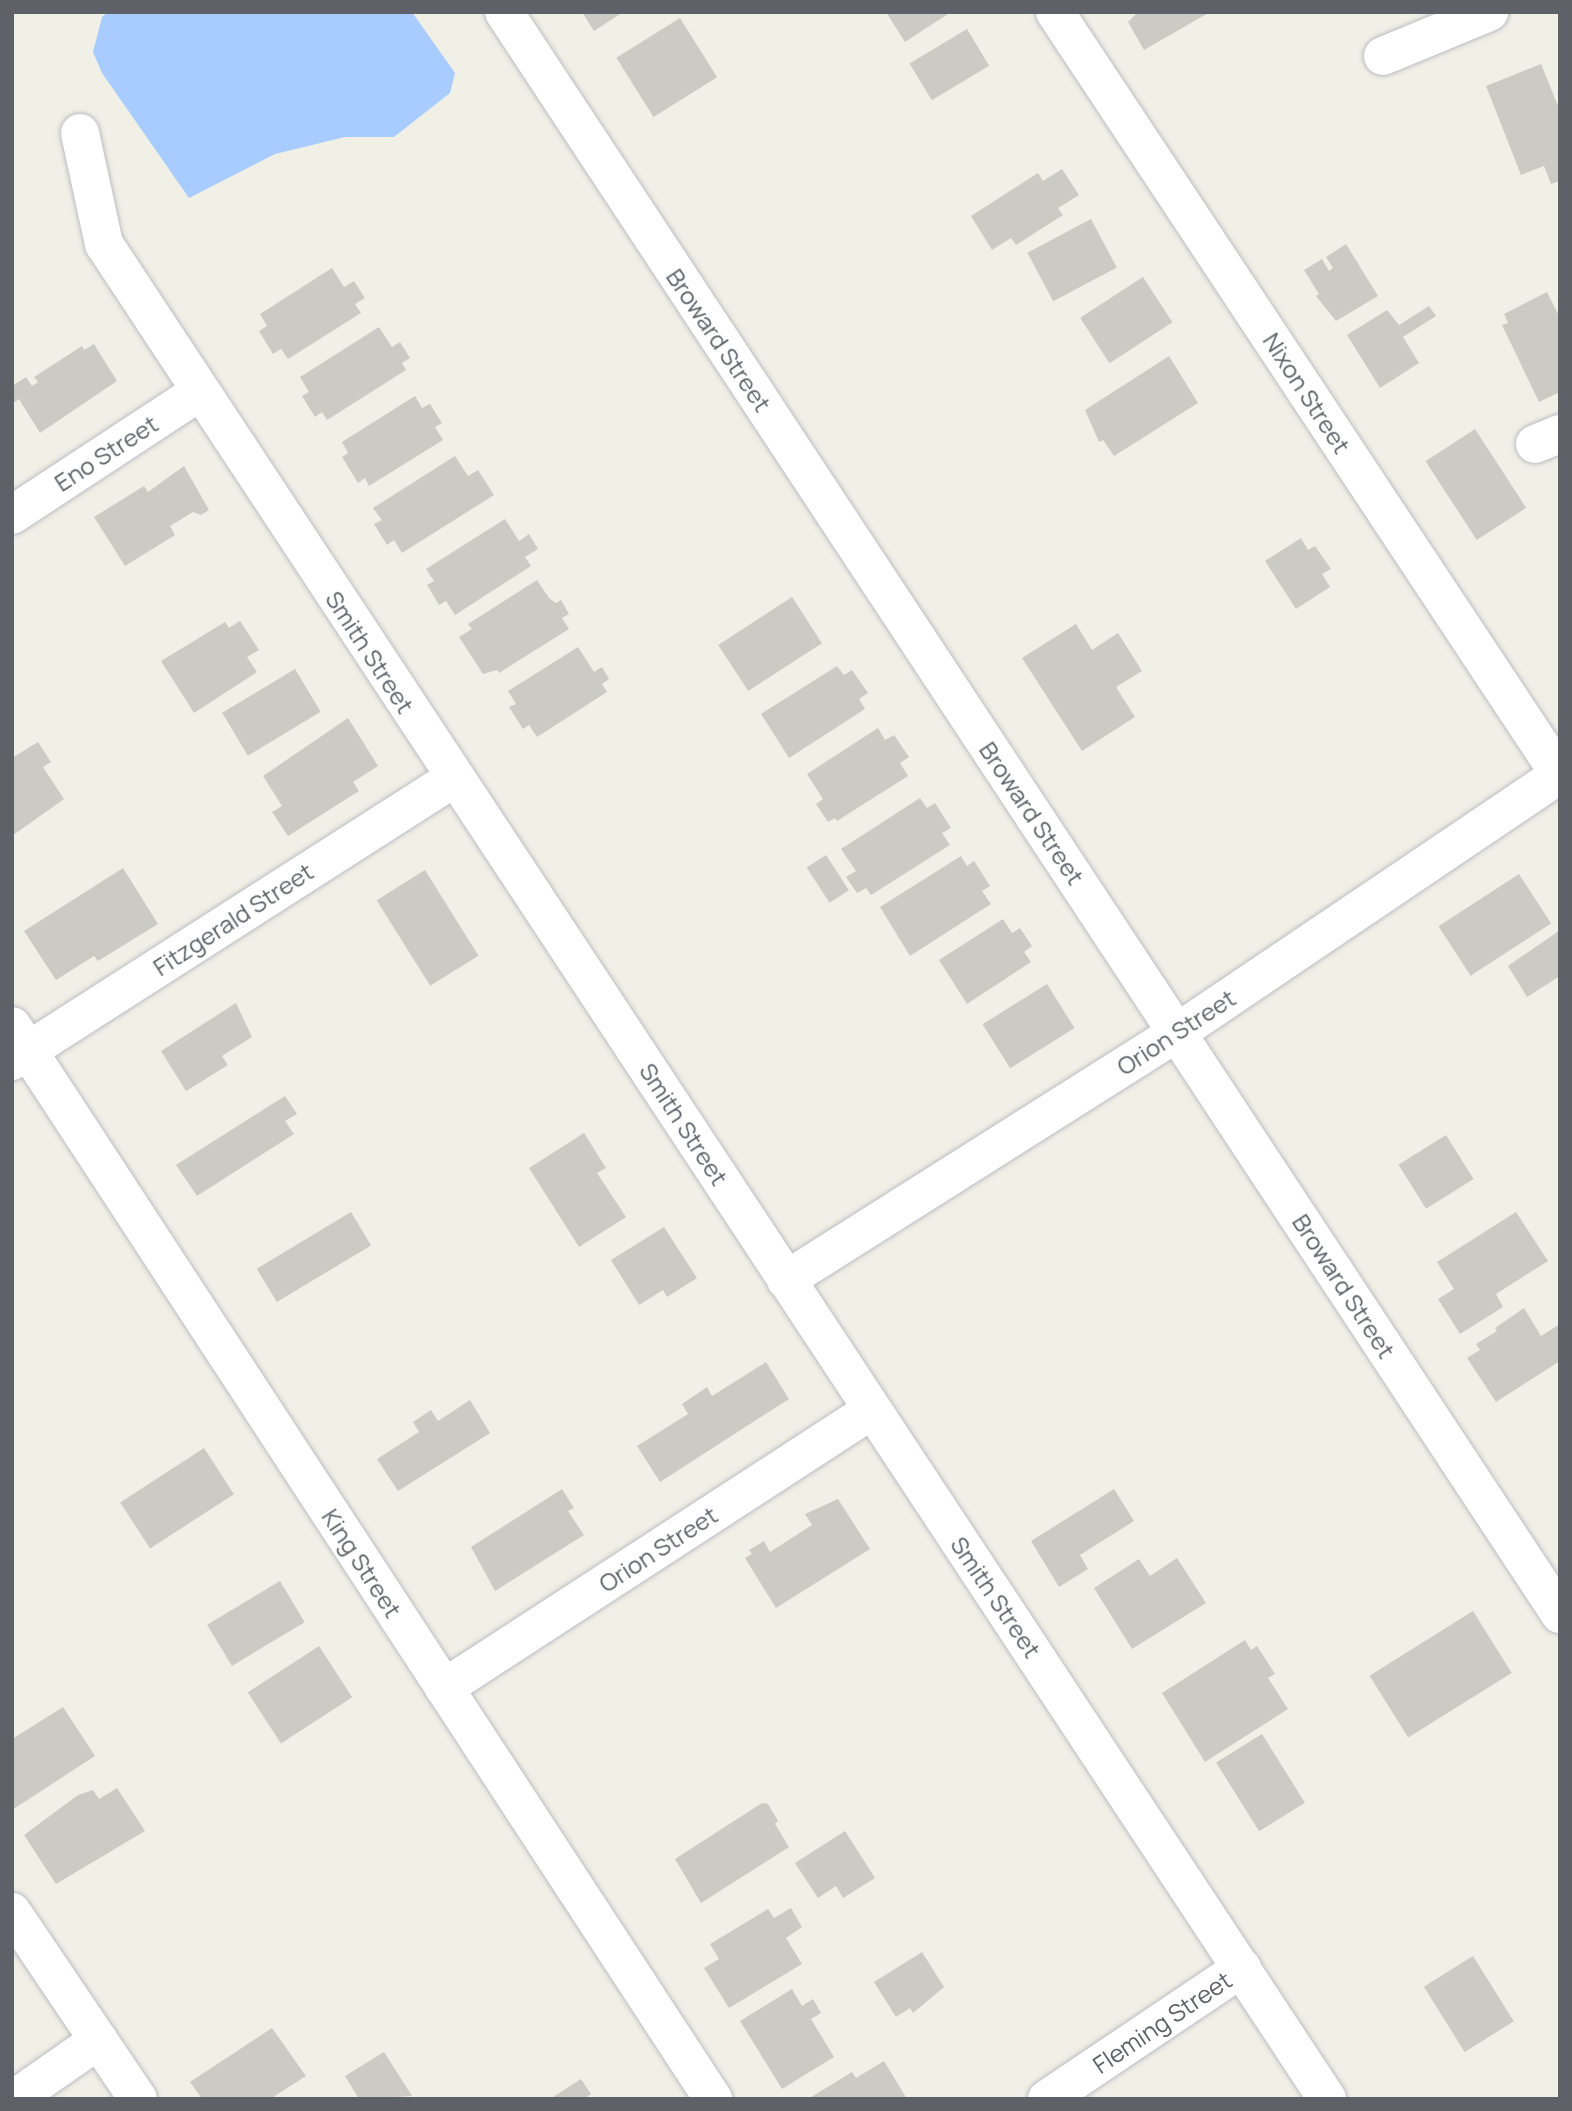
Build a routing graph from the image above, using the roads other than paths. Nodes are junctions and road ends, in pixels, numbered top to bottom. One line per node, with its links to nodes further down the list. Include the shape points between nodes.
1 (504, 12): 10 (street, Broward Street)
2 (1055, 12): 8 (street, Nixon Street)
3 (1489, 12): 4 (street)
4 (1383, 56)
5 (80, 133): 6 (street, Smith Street, via 104,244)
6 (199, 392): 7 (street, Eno Street); 9 (street, Smith Street)
7 (12, 515)
8 (1560, 774): 10 (street, Orion Street)
9 (454, 778): 11 (street, Fitzgerald Street); 12 (street, Smith Street)
10 (1178, 1032): 12 (street, Orion Street); 14 (street, Broward Street)
11 (18, 1046): 15 (street, King Street)
12 (786, 1280): 13 (street, Smith Street)
13 (872, 1410): 15 (street, Orion Street); 17 (street, Smith Street)
14 (1560, 1614)
15 (444, 1688): 21 (street, King Street)
16 (12, 1912): 18 (street)
17 (1242, 1968): 22 (street, Fleming Street); 23 (street, Smith Street)
18 (99, 2040): 19 (street); 20 (street)
19 (14, 2099)
20 (138, 2099)
21 (713, 2099)
22 (1047, 2099)
23 (1326, 2099)

